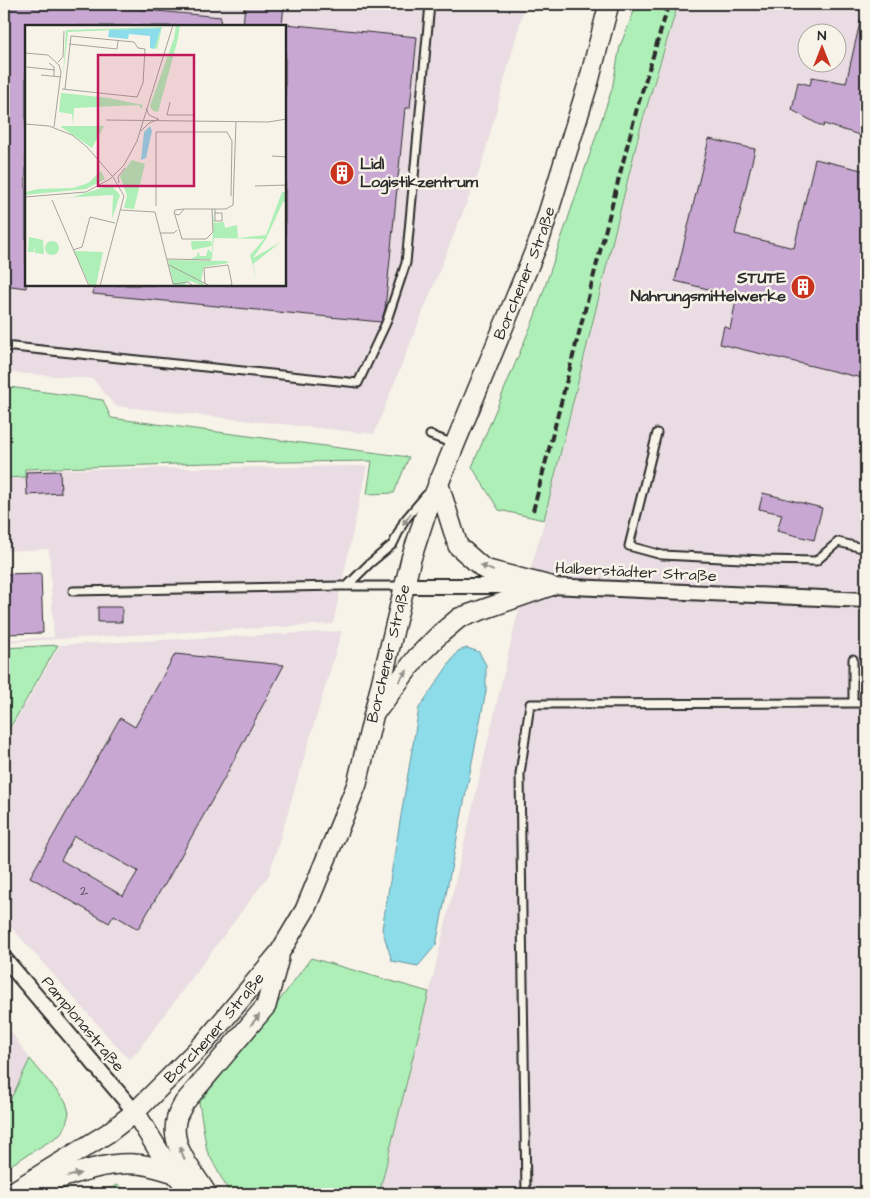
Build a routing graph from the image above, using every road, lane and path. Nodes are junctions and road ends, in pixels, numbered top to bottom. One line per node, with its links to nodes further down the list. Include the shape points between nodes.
1 (430, 4): 3 (lane, via 406,263 386,323 358,383)
2 (609, 4): 6 (main road, Borchener Straße, via 542,236)
3 (4, 346)
4 (657, 433): 8 (lane, via 629,546 662,555 816,561 838,542)
5 (430, 435): 6 (lane)
6 (454, 444): 7 (main road, Borchener Straße)
7 (438, 482): 9 (lane, one-way to 9, via 404,520 393,544); 10 (main road, Borchener Straße, via 421,527); 11 (main road, one-way to 7, via 484,569 458,546)
8 (866, 549)
9 (347, 586): 10 (lane); 12 (lane)
10 (405, 586): 11 (street, Halberstädter Straße); 17 (main road, Borchener Straße)
11 (550, 586): 13 (street, Halberstädter Straße); 17 (main road, one-way to 11, via 417,657 459,618)
12 (73, 591)
13 (866, 600)
14 (854, 659): 15 (lane)
15 (853, 703): 16 (lane); 25 (lane, via 530,704 520,774)
16 (866, 703)
17 (374, 715): 18 (main road, Borchener Straße, via 357,784 305,910)
18 (280, 952): 20 (main road, Borchener Straße, via 205,1042); 24 (main road, one-way to 18, via 182,1157 176,1134 177,1118 184,1102 266,1006)
19 (4, 958): 20 (street, Pamplonastraße)
20 (135, 1112): 21 (main road); 22 (main road, Borchener Straße, via 108,1134)
21 (176, 1173): 22 (main road, one-way to 21, via 118,1164 136,1164); 23 (main road)
22 (10, 1194)
23 (192, 1194)
24 (208, 1194)
25 (526, 1194)

